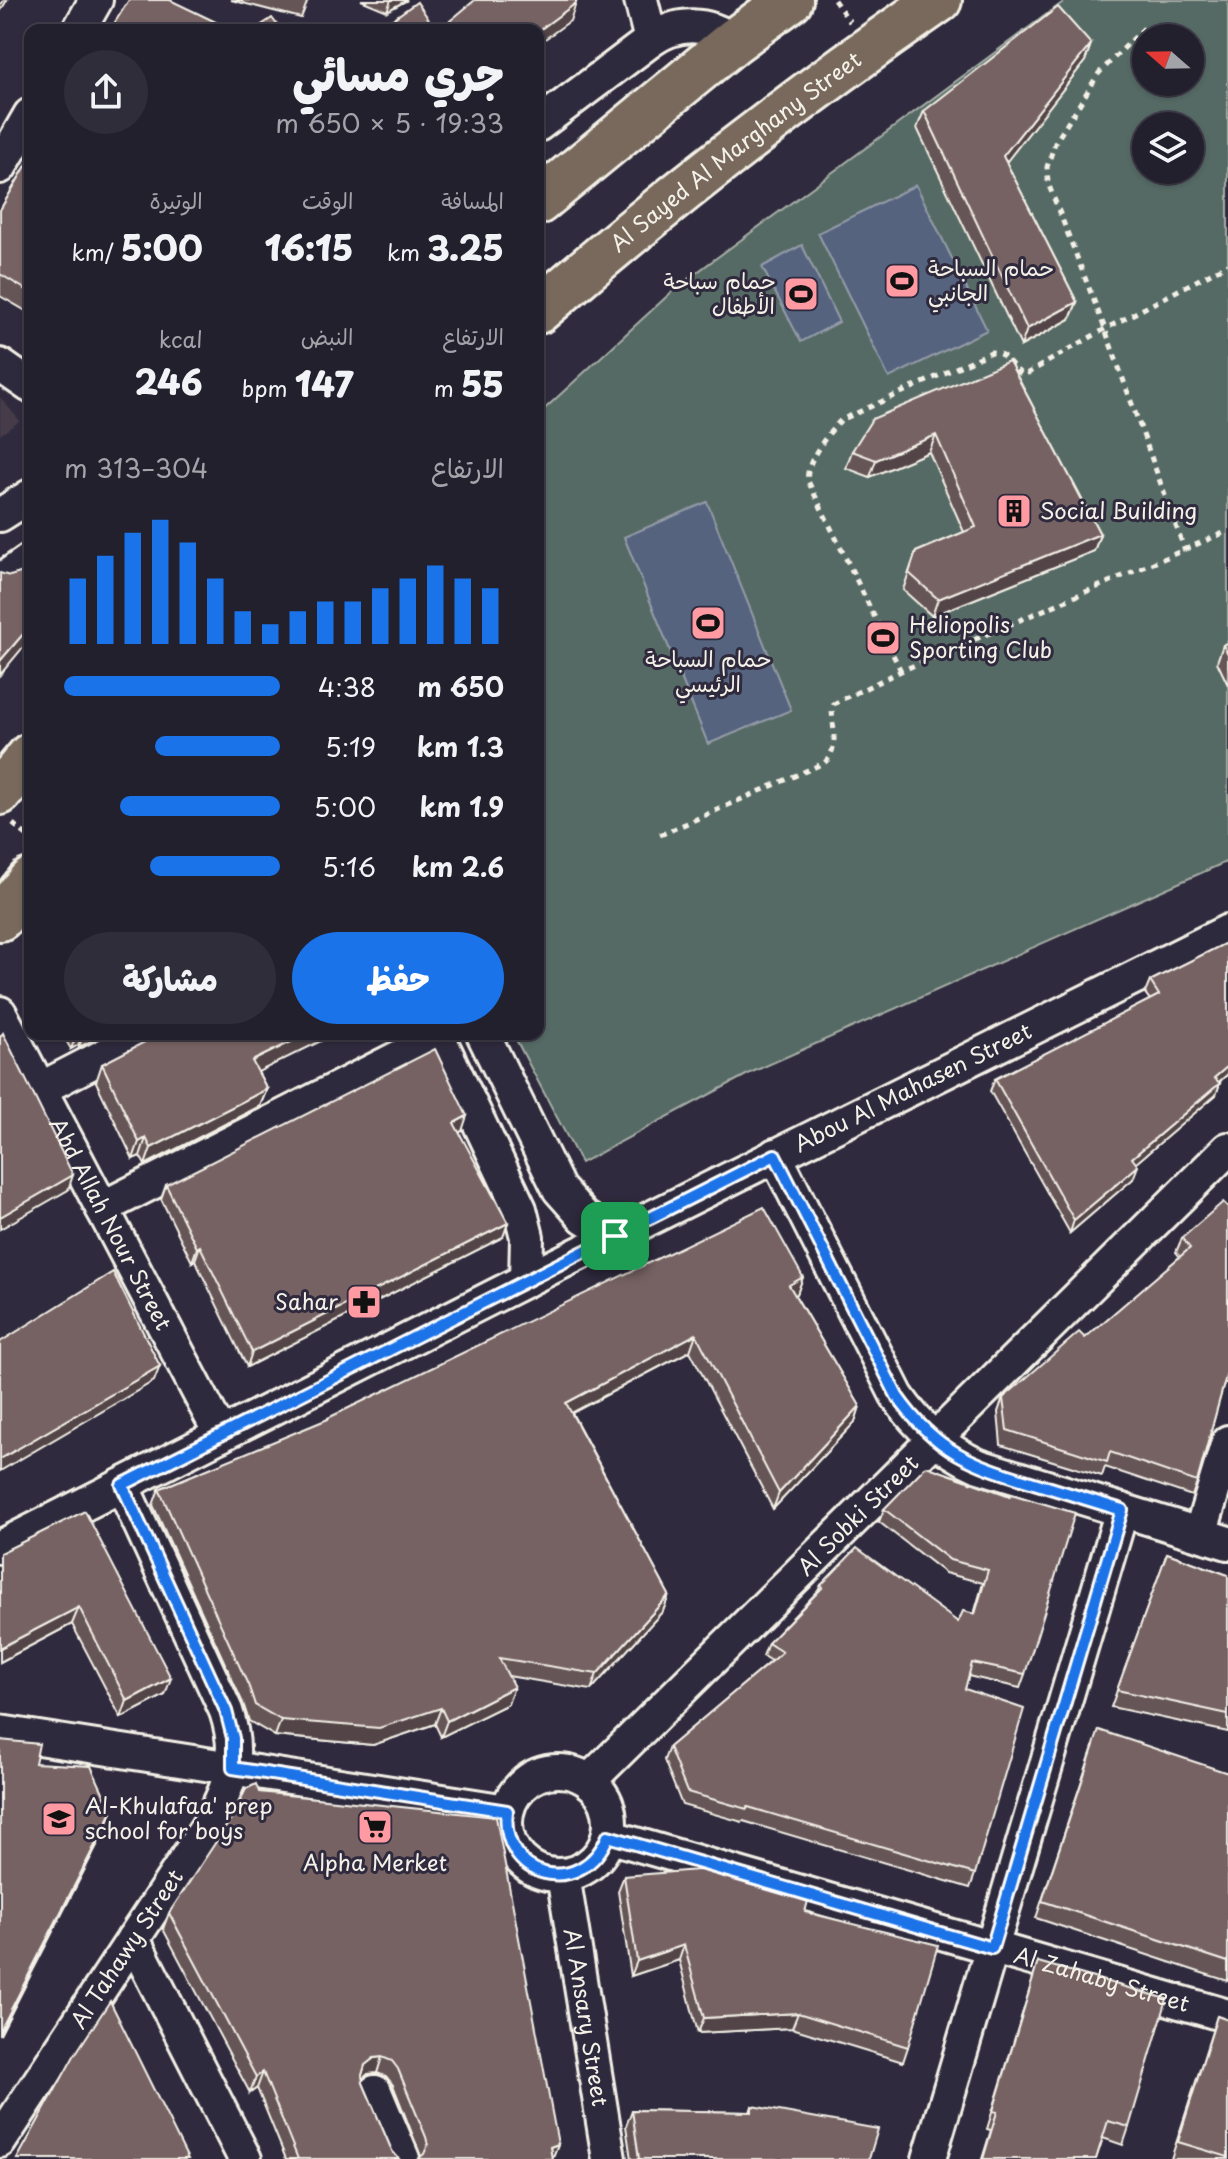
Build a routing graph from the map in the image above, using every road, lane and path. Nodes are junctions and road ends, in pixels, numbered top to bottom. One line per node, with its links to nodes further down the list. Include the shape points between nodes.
1 (96, 0): 5 (street)
2 (641, 0): 6 (street)
3 (790, 0): 8 (main road)
4 (939, 0): 14 (main road, Al Sayed Al Marghany Street, via 734,149)
5 (82, 24)
6 (651, 40): 8 (street, via 688,26 707,27); 9 (street)
7 (1132, 40): 15 (path, via 1099,73 1055,143 1047,167 1048,183)
8 (734, 41): 12 (main road)
9 (544, 120)
10 (24, 125): 11 (street)
11 (0, 167)
12 (544, 197)
13 (1228, 264): 15 (path)
14 (544, 306)
15 (1105, 329): 19 (path); 22 (path, via 1023,375 1004,354 991,352 841,420 810,464 808,481)
16 (0, 365): 17 (street)
17 (24, 382)
18 (1228, 531): 19 (path)
19 (1185, 551): 22 (path)
20 (24, 564): 21 (street)
21 (0, 581)
22 (901, 671): 25 (path, via 834,704 834,751 824,763)
23 (24, 763): 24 (main road)
24 (0, 792)
25 (660, 835)
26 (24, 888): 27 (main road)
27 (0, 918)
28 (1228, 931): 36 (street, Abou Al Mahasen Street)
29 (0, 1013): 34 (street, Abd Allah Nour Street)
30 (134, 1040): 34 (street)
31 (428, 1040): 37 (street)
32 (440, 1040): 39 (street, via 520,1209 527,1237)
33 (486, 1040): 38 (street, via 566,1200)
34 (40, 1089): 37 (street, Abd Allah Nour Street)
35 (1228, 1149): 41 (street, Al Sobki Street)
36 (775, 1155): 38 (street, Abou Al Mahasen Street); 41 (street, via 897,1396)
37 (102, 1208): 40 (street, Abd Allah Nour Street)
38 (615, 1236): 39 (street, Abou Al Mahasen Street)
39 (526, 1280): 40 (street, Abou Al Mahasen Street)
40 (221, 1435): 43 (street, Abou Al Mahasen Street)
41 (935, 1440): 44 (street, via 979,1466); 49 (street, Al Sobki Street)
42 (1228, 1442): 45 (street)
43 (122, 1485): 46 (street, Abou Al Mahasen Street); 48 (street, Al Tahawy Street, via 226,1711)
44 (1122, 1510): 45 (street); 54 (street)
45 (1214, 1538)
46 (0, 1547)
47 (0, 1732): 48 (street)
48 (233, 1768): 50 (street); 53 (street, Al Tahawy Street, via 209,1824)
49 (589, 1781): 50 (street, via 561,1771 533,1777 521,1785); 51 (street, via 604,1799)
50 (507, 1811): 52 (street, via 505,1825 514,1852 536,1870)
51 (608, 1836): 52 (street, via 587,1866); 54 (street, Al Zahaby Street)
52 (563, 1875): 60 (street, Al Ansary Street)
53 (133, 1939): 57 (street, Al Tahawy Street); 58 (street)
54 (992, 1948): 55 (street, Al Zahaby Street); 61 (street)
55 (1228, 2016)
56 (375, 2092): 59 (street)
57 (0, 2141)
58 (245, 2159)
59 (403, 2159)
60 (609, 2159)
61 (929, 2159)

